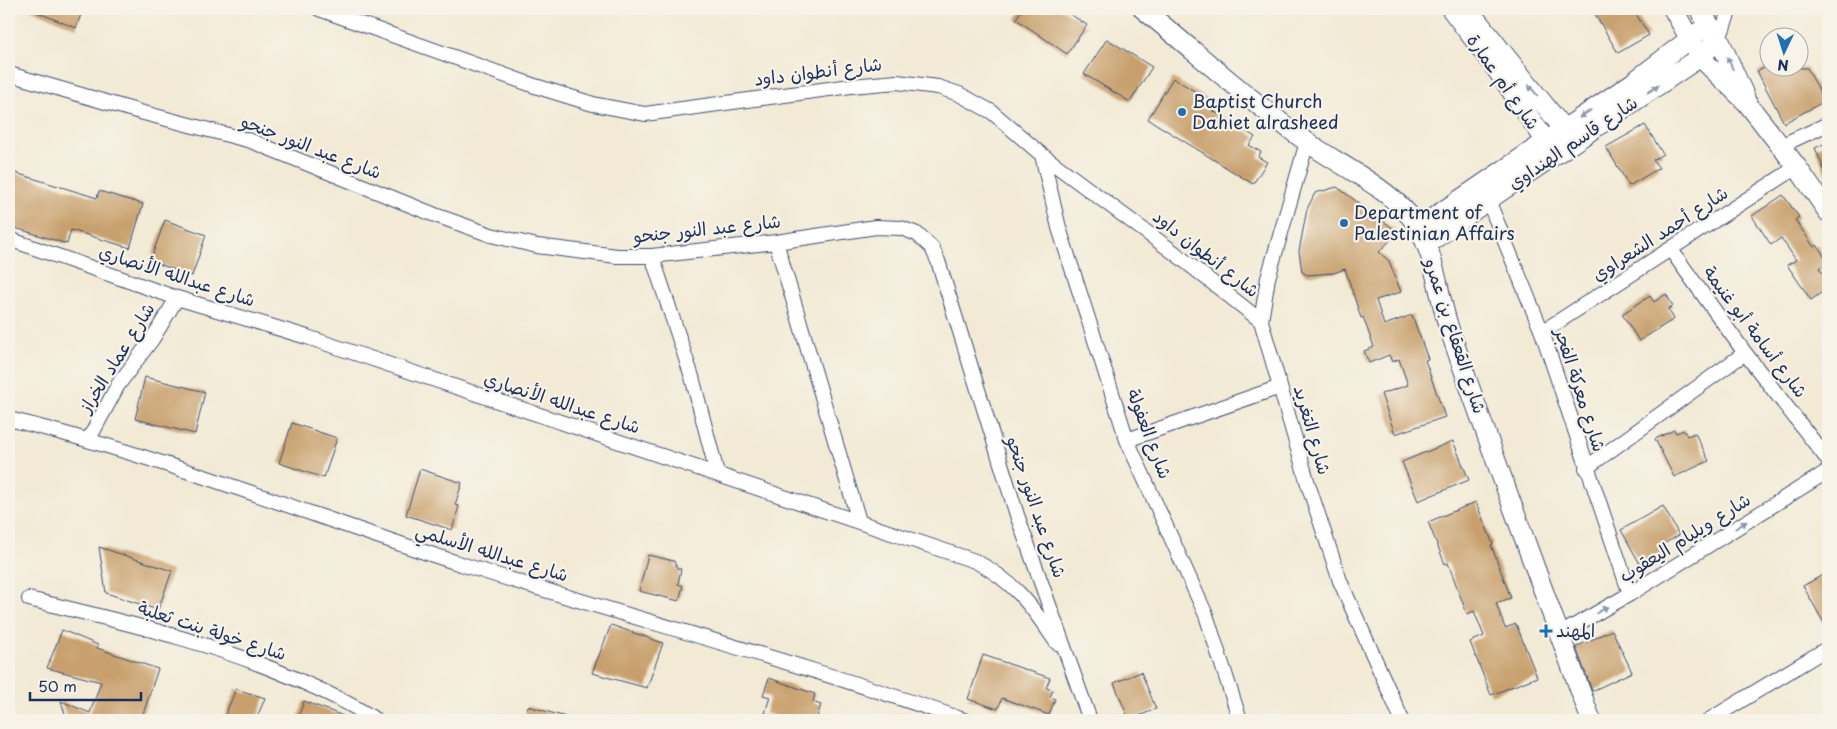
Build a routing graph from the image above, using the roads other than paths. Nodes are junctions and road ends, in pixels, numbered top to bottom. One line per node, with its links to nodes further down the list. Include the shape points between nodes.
1 (319, 9): 17 (street, شارع أنطوان داود, via 535,86 593,104 645,114 875,84 897,82 938,87 977,102)
2 (1143, 9): 14 (street, شارع القعقاع بن عمرو)
3 (1451, 9): 16 (street, شارع أم عمارة)
4 (1468, 9): 13 (street, شارع أم عمارة, one-way to 4)
5 (1673, 9): 8 (street)
6 (1729, 9): 7 (street)
7 (1709, 24): 8 (street, شارع قاسم الهنداوي); 9 (street, شارع قاسم الهنداوي); 11 (street, one-way to 7)
8 (1689, 40): 9 (street); 13 (street, شارع قاسم الهنداوي, one-way to 13)
9 (1700, 57): 11 (street); 13 (street, شارع قاسم الهنداوي, one-way to 9)
10 (9, 74): 25 (street, شارع عبد النور جنحو, via 251,141 491,235 573,252)
11 (1748, 102): 15 (street)
12 (1828, 124): 15 (street)
13 (1568, 135): 16 (street, شارع قاسم الهنداوي)
14 (1307, 142): 21 (street, شارع القعقاع بن عمرو, via 1384,194 1410,217); 27 (street, شارع التغريد, via 1268,278)
15 (1780, 146): 18 (street)
16 (1550, 148): 19 (street, شارع قاسم الهنداوي); 21 (street, شارع قاسم الهنداوي)
17 (1042, 155): 27 (street, شارع أنطوان داود); 33 (street, شارع العفولة, via 1059,228)
18 (1797, 167): 20 (street); 24 (street, شارع أحمد الشعراوي)
19 (1488, 200): 21 (street, شارع قاسم الهنداوي); 28 (street, شارع معركة الفجر)
20 (1828, 212)
21 (1422, 237): 41 (street, شارع القعقاع بن عمرو, via 1449,326)
22 (9, 239): 26 (street, شارع عبدالله الأنصاري)
23 (776, 242): 25 (street, شارع عبد النور جنحو); 38 (street); 43 (street, شارع عبد النور جنحو, via 876,227 902,228 918,234 932,248)
24 (1671, 250): 28 (street, شارع أحمد الشعراوي); 29 (street, شارع أسامة أبو غنيمة)
25 (652, 256): 37 (street, via 692,377)
26 (177, 298): 32 (street, شارع عماد الخراز, via 153,338 118,385); 37 (street, شارع عبدالله الأنصاري, via 307,337)
27 (1261, 321): 30 (street, شارع التغريد)
28 (1542, 332): 35 (street, شارع معركة الفجر)
29 (1745, 354): 34 (street, شارع أسامة أبو غنيمة); 35 (street)
30 (1280, 387): 33 (street); 48 (street, شارع التغريد, via 1340,581)
31 (9, 419): 32 (street, شارع عبدالله الأسلمي)
32 (89, 439): 45 (street, شارع عبدالله الأسلمي, via 468,566 818,672)
33 (1127, 440): 47 (street, شارع العفولة, via 1206,614)
34 (1828, 460)
35 (1586, 468): 39 (street, شارع معركة الفجر)
36 (1828, 471): 39 (street, شارع ويليام اليعقوب, one-way to 36)
37 (717, 474): 38 (street, شارع عبدالله الأنصاري)
38 (858, 521): 43 (street, شارع عبدالله الأنصاري, via 975,561 998,573 1022,595)
39 (1630, 594): 41 (street, شارع ويليام اليعقوب, one-way to 39)
40 (29, 599): 44 (street, شارع خولة بنت ثعلبة, via 168,632 269,666 344,701)
41 (1560, 634): 49 (street, شارع القعقاع بن عمرو)
42 (1828, 650): 50 (street)
43 (1066, 656): 46 (street, شارع عبد النور جنحو)
44 (376, 720)
45 (964, 720)
46 (1090, 720)
47 (1240, 720)
48 (1402, 720)
49 (1591, 720)
50 (1710, 720)

